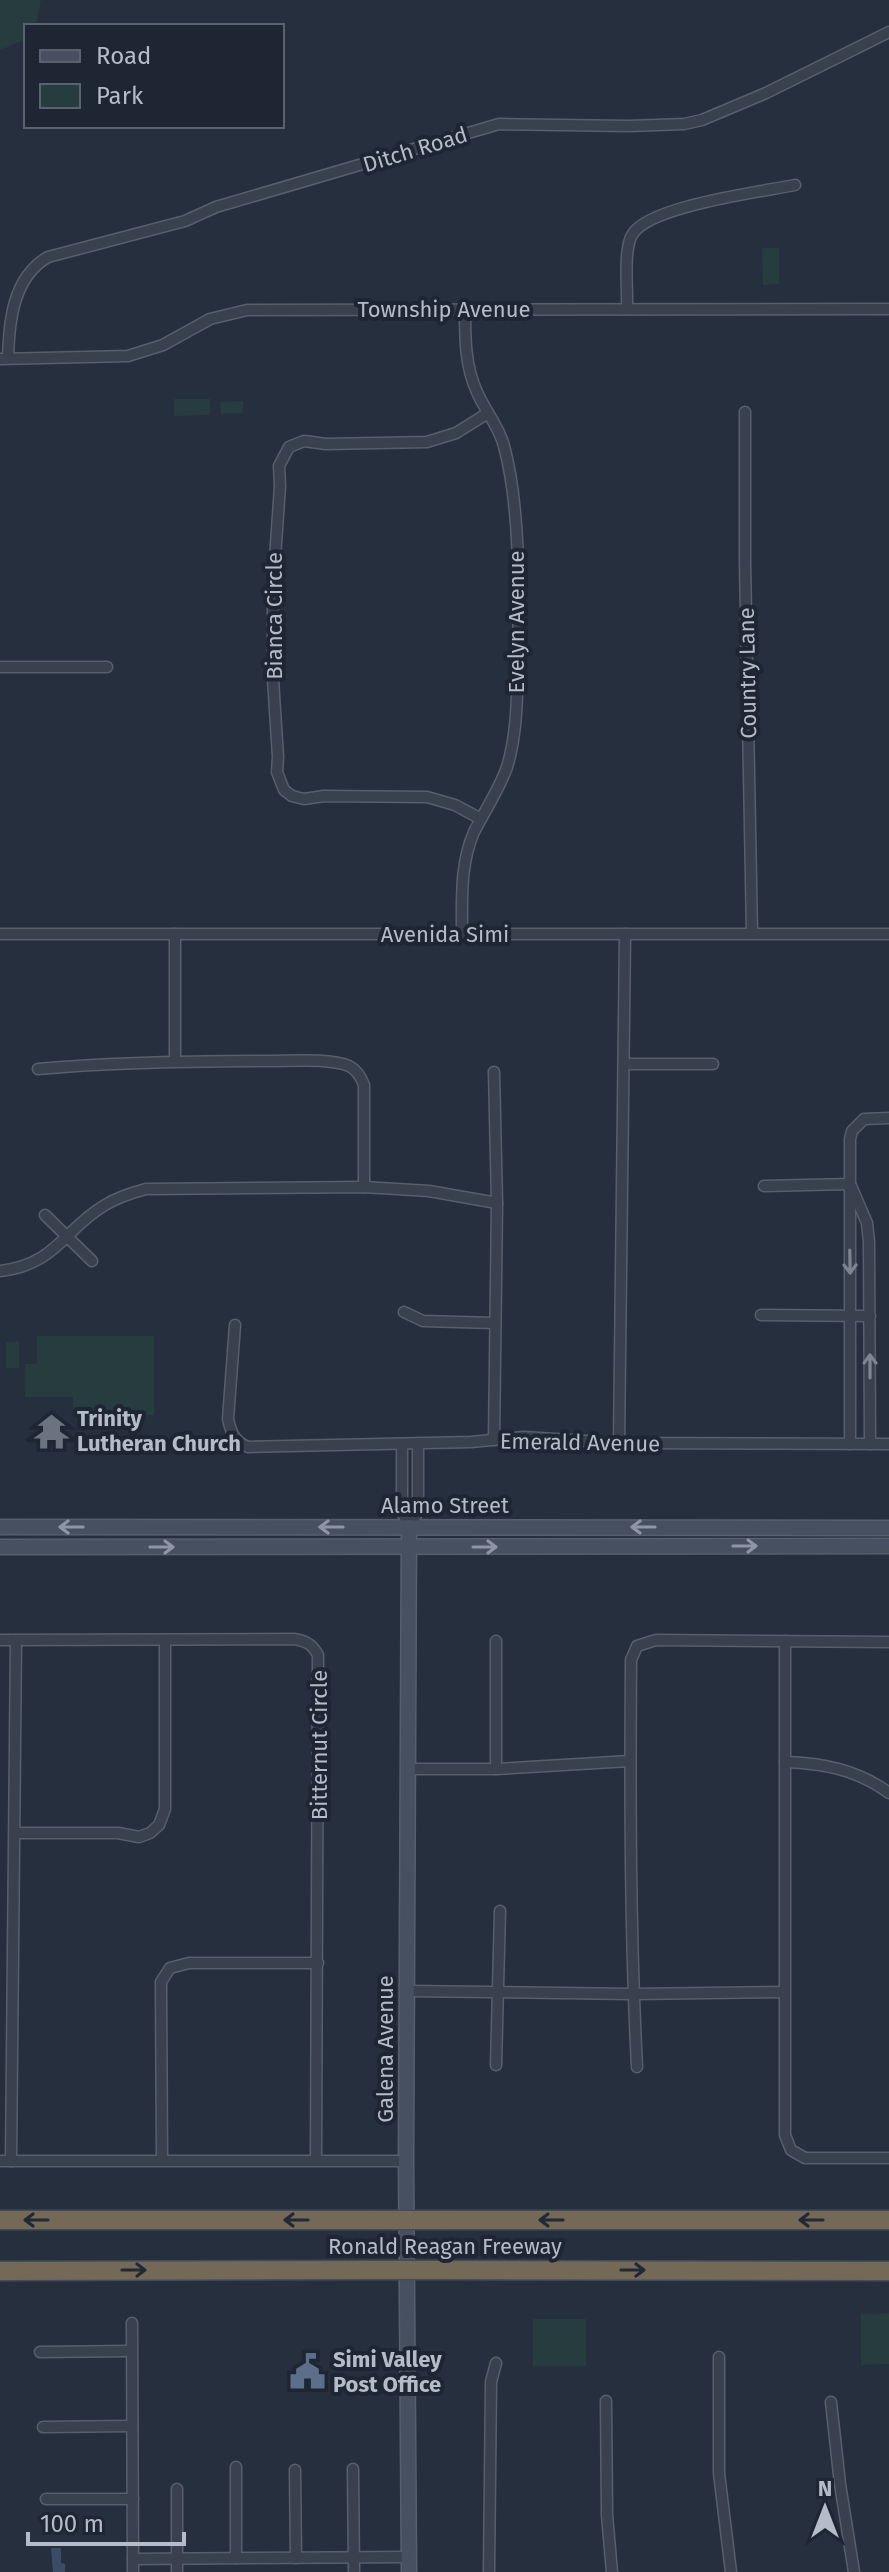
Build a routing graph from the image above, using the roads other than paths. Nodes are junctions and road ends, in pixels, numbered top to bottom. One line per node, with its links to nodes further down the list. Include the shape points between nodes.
1 (889, 32): 6 (street, Ditch Road, via 702,120 629,126 499,124 216,207 185,221 48,257 35,264 20,288)
2 (795, 185): 4 (street, via 688,207 641,224 628,247)
3 (465, 309): 4 (street, Township Avenue); 6 (street, Township Avenue, via 247,310 210,319 163,345 128,356); 8 (street, Evelyn Avenue, via 469,369)
4 (627, 309): 5 (street, Township Avenue)
5 (889, 309)
6 (4, 358)
7 (745, 412): 13 (street, Country Lane)
8 (488, 413): 11 (street, Evelyn Avenue, via 504,443 512,493 518,666 509,759); 11 (street, Bianca Circle, via 456,433 427,442 304,441 289,447 279,466 273,587 277,772 284,790 304,799 427,797)
9 (0, 667): 10 (street)
10 (107, 667)
11 (481, 819): 12 (street, Evelyn Avenue, via 466,854)
12 (462, 933): 15 (street, Avenida Simi); 16 (street, Avenida Simi)
13 (752, 933): 16 (street, Avenida Simi); 17 (street, Avenida Simi)
14 (0, 934): 15 (street, Avenida Simi)
15 (175, 934): 18 (street)
16 (625, 934): 19 (street)
17 (889, 934)
18 (175, 1061): 21 (street); 26 (street, via 296,1061 352,1067 364,1085)
19 (626, 1064): 20 (street); 40 (street)
20 (713, 1064)
21 (38, 1069)
22 (494, 1072): 27 (street)
23 (889, 1118): 24 (street, via 864,1119 852,1131)
24 (850, 1184): 25 (street); 34 (street, one-way to 34); 35 (street, via 867,1223)
25 (764, 1186)
26 (364, 1187): 27 (street); 29 (street, via 146,1189 103,1206)
27 (497, 1203): 36 (street)
28 (45, 1215): 29 (street)
29 (68, 1238): 30 (street); 31 (street, via 41,1258)
30 (92, 1261)
31 (0, 1271)
32 (404, 1312): 36 (street, via 423,1321)
33 (761, 1315): 34 (street)
34 (851, 1316): 35 (street); 42 (street)
35 (870, 1316): 43 (street, one-way to 35)
36 (495, 1323): 38 (street)
37 (235, 1325): 41 (street, Emerald Avenue, via 228,1419 240,1444 256,1449)
38 (494, 1440): 39 (street, Emerald Avenue); 40 (street, Emerald Avenue)
39 (418, 1443): 41 (street, Emerald Avenue); 46 (street, Galena Avenue, via 418,1512)
40 (619, 1443): 42 (street, Emerald Avenue)
41 (402, 1444): 46 (street, Galena Avenue, via 402,1512)
42 (850, 1444): 43 (street, Emerald Avenue)
43 (870, 1444): 44 (street, Emerald Avenue)
44 (889, 1444)
45 (0, 1527): 46 (main road, Alamo Street, one-way to 45)
46 (409, 1527): 47 (main road, Alamo Street, one-way to 46); 50 (main road, Galena Avenue)
47 (889, 1528)
48 (889, 1546): 50 (main road, Alamo Street, one-way to 48)
49 (0, 1547): 50 (main road, Alamo Street, one-way to 50)
50 (407, 1547): 59 (main road, Galena Avenue)
51 (0, 1640): 52 (street, Bitternut Circle)
52 (16, 1640): 53 (street, Bitternut Circle); 62 (street)
53 (165, 1640): 62 (street, via 165,1809 159,1825 139,1837); 64 (street, Bitternut Circle, via 294,1639 313,1646 318,1655)
54 (496, 1641): 60 (street)
55 (785, 1641): 56 (street); 57 (street, via 656,1640 637,1646 631,1660); 58 (street)
56 (889, 1642)
57 (630, 1761): 60 (street); 68 (street)
58 (785, 1762): 61 (street, via 835,1767 861,1775); 67 (street)
59 (410, 1769): 60 (street); 65 (main road, Galena Avenue)
60 (496, 1769)
61 (889, 1793)
62 (16, 1833): 74 (street)
63 (500, 1911): 66 (street)
64 (318, 1963): 72 (street, via 189,1963 170,1968 161,1982); 73 (street, Bitternut Circle)
65 (407, 1991): 66 (street); 75 (main road, Galena Avenue)
66 (496, 1992): 68 (street); 69 (street)
67 (784, 1992): 68 (street); 71 (street, via 785,2135 791,2150 805,2158)
68 (633, 1994): 70 (street)
69 (496, 2065)
70 (637, 2067)
71 (889, 2158)
72 (162, 2160): 73 (street); 74 (street)
73 (316, 2160): 75 (street)
74 (5, 2161)
75 (406, 2161): 100 (main road, Galena Avenue)
76 (0, 2220): 77 (highway, Ronald Reagan Freeway, one-way to 76, bridge)
77 (889, 2220)
78 (0, 2271): 79 (highway, Ronald Reagan Freeway, one-way to 79, bridge)
79 (889, 2271)
80 (132, 2323): 81 (street)
81 (132, 2351): 82 (street); 87 (street)
82 (40, 2352)
83 (719, 2357): 107 (street, via 719,2473)
84 (496, 2363): 105 (street, via 491,2382)
85 (606, 2401): 106 (street)
86 (831, 2402): 108 (street)
87 (132, 2426): 88 (street); 94 (street)
88 (43, 2427)
89 (236, 2467): 97 (street)
90 (353, 2469): 95 (street)
91 (295, 2470): 99 (street)
92 (177, 2489): 96 (street)
93 (46, 2499): 94 (street)
94 (133, 2499): 98 (street)
95 (354, 2557): 99 (street); 100 (street); 104 (street)
96 (177, 2558): 97 (street); 98 (street); 102 (street)
97 (235, 2558): 99 (street); 103 (street)
98 (133, 2559): 101 (street)
99 (294, 2561)
100 (409, 2564)
101 (133, 2572)
102 (177, 2572)
103 (233, 2572)
104 (354, 2572)
105 (489, 2572)
106 (612, 2572)
107 (731, 2572)
108 (854, 2572)

